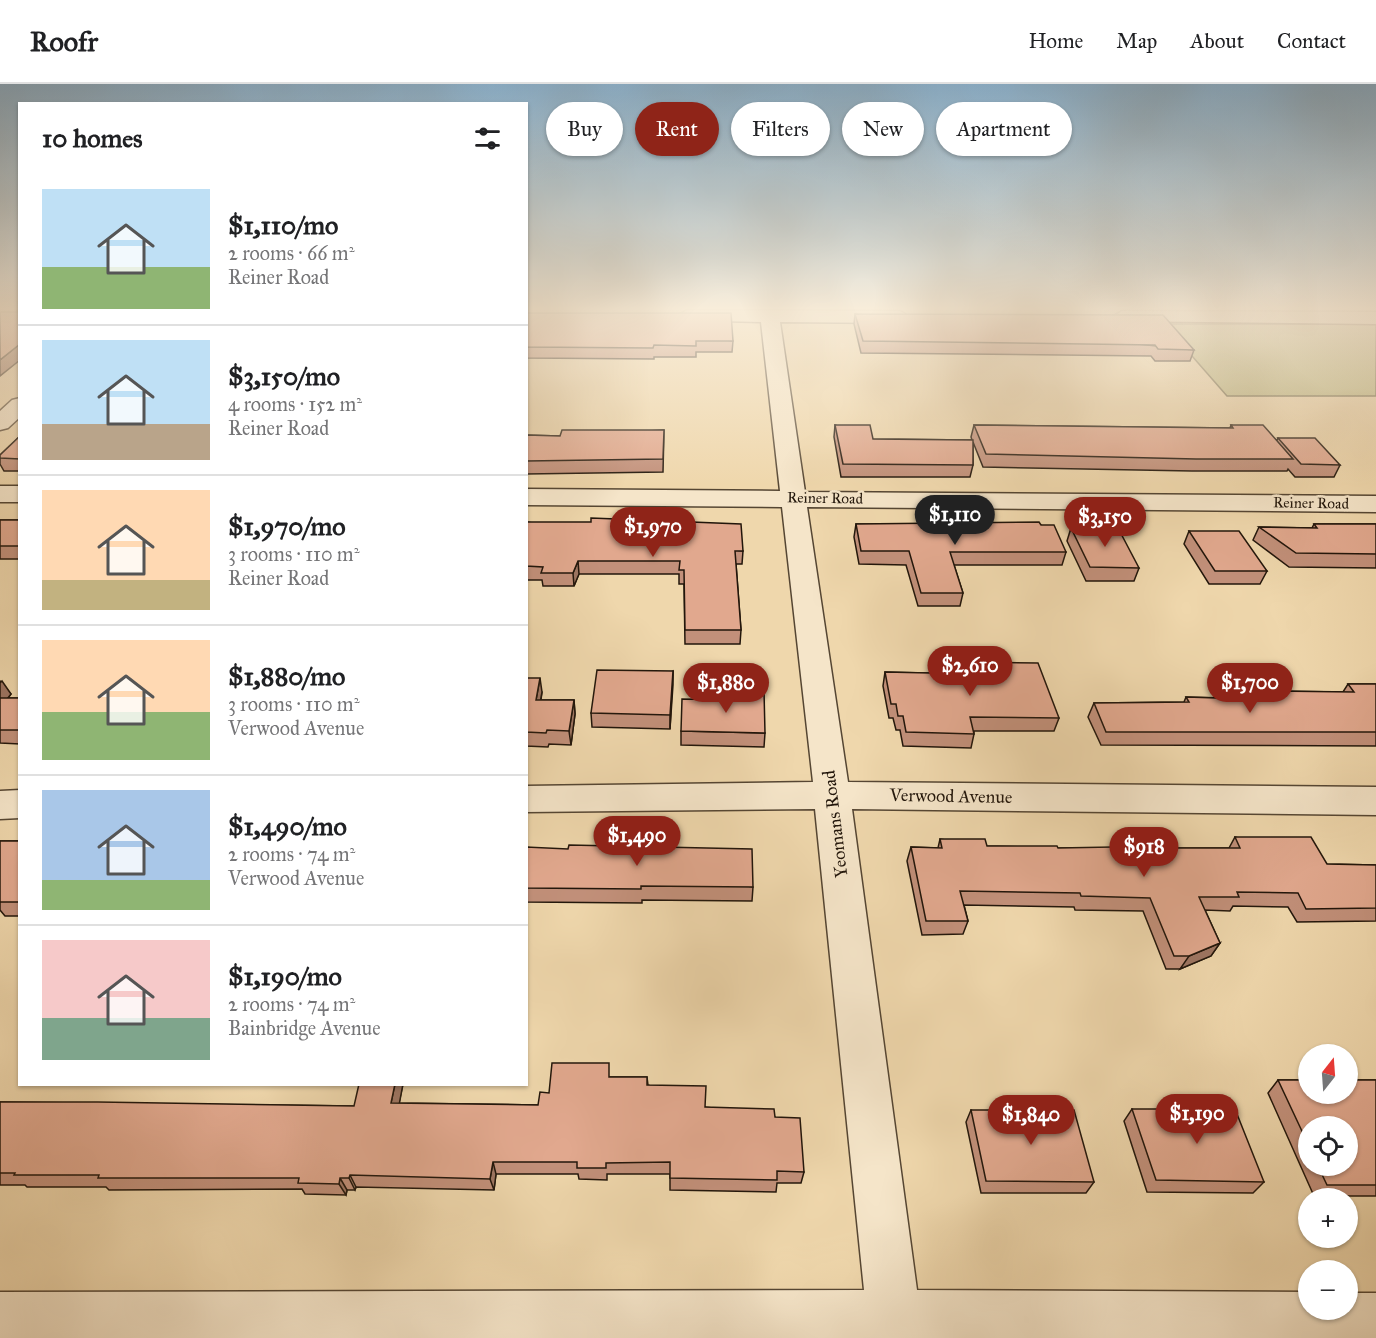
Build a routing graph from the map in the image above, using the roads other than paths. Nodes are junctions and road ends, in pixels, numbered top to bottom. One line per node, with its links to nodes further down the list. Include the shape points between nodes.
1 (776, 369): 7 (street, Yeomans Road)
2 (18, 407): 3 (street)
3 (0, 423)
4 (0, 494): 5 (street)
5 (18, 494)
6 (528, 497): 7 (street, Reiner Road)
7 (793, 498): 8 (street, Reiner Road); 9 (street, Yeomans Road)
8 (1376, 504)
9 (832, 795): 10 (street, Verwood Avenue); 11 (street, Verwood Avenue); 16 (street, Yeomans Road)
10 (528, 799)
11 (1376, 801)
12 (18, 804): 13 (street)
13 (0, 805)
14 (0, 1319): 16 (street)
15 (1376, 1320): 16 (street)
16 (895, 1327)

